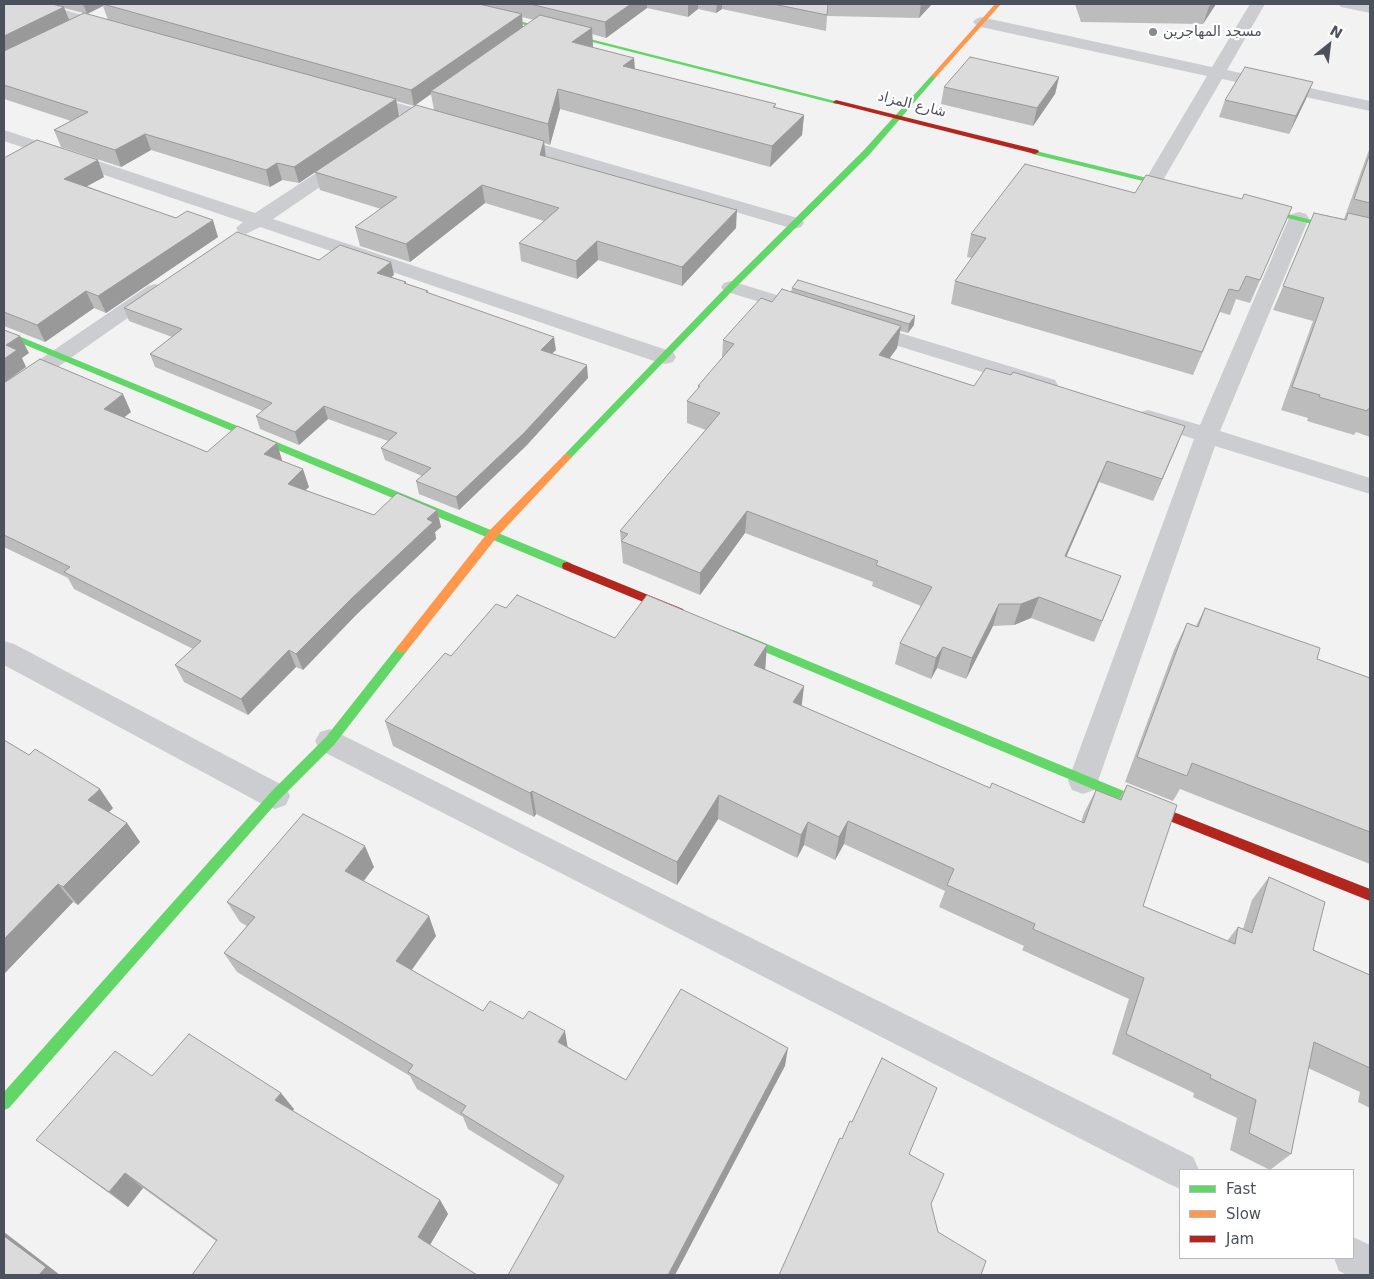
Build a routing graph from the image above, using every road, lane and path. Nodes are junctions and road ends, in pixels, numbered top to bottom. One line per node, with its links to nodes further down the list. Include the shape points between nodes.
1 (27, 4): 8 (street)
2 (446, 4): 10 (street, شارع المزاد)
3 (998, 4): 9 (street)
4 (1257, 4): 14 (street)
5 (1346, 4): 6 (street)
6 (1370, 9)
7 (106, 13): 8 (street)
8 (89, 22): 11 (street); 12 (street)
9 (981, 22): 14 (street); 18 (street)
10 (540, 26): 13 (street); 18 (street, شارع المزاد)
11 (72, 30)
12 (126, 32)
13 (517, 43)
14 (1217, 73): 16 (street); 24 (street)
15 (342, 92): 17 (street)
16 (1370, 106)
17 (425, 108): 19 (street); 20 (street)
18 (897, 117): 24 (street, شارع المزاد); 29 (street, via 866,153)
19 (455, 124)
20 (393, 130)
21 (4, 135): 28 (street)
22 (492, 136): 29 (street)
23 (361, 151): 28 (street)
24 (1153, 182): 25 (street, شارع المزاد)
25 (1189, 191)
26 (1244, 205): 27 (street)
27 (1299, 218): 30 (street); 40 (street)
28 (257, 220): 31 (street); 36 (street)
29 (794, 223): 33 (street)
30 (1370, 236)
31 (232, 237)
32 (166, 282): 35 (street)
33 (731, 287): 36 (street); 37 (street)
34 (4, 333): 35 (street)
35 (59, 356): 38 (street); 42 (street)
36 (665, 357): 42 (street)
37 (1064, 390)
38 (4, 394)
39 (1131, 411): 40 (street)
40 (1207, 435): 41 (street); 47 (street)
41 (1370, 486)
42 (493, 534): 43 (street); 46 (street)
43 (687, 615)
44 (724, 630): 47 (street)
45 (4, 652): 48 (street)
46 (330, 742): 48 (street); 51 (street)
47 (1083, 781): 49 (street)
48 (275, 796): 50 (street)
49 (1370, 895)
50 (4, 1103)
51 (1179, 1169)
52 (1354, 1258): 53 (street)
53 (1370, 1266)

